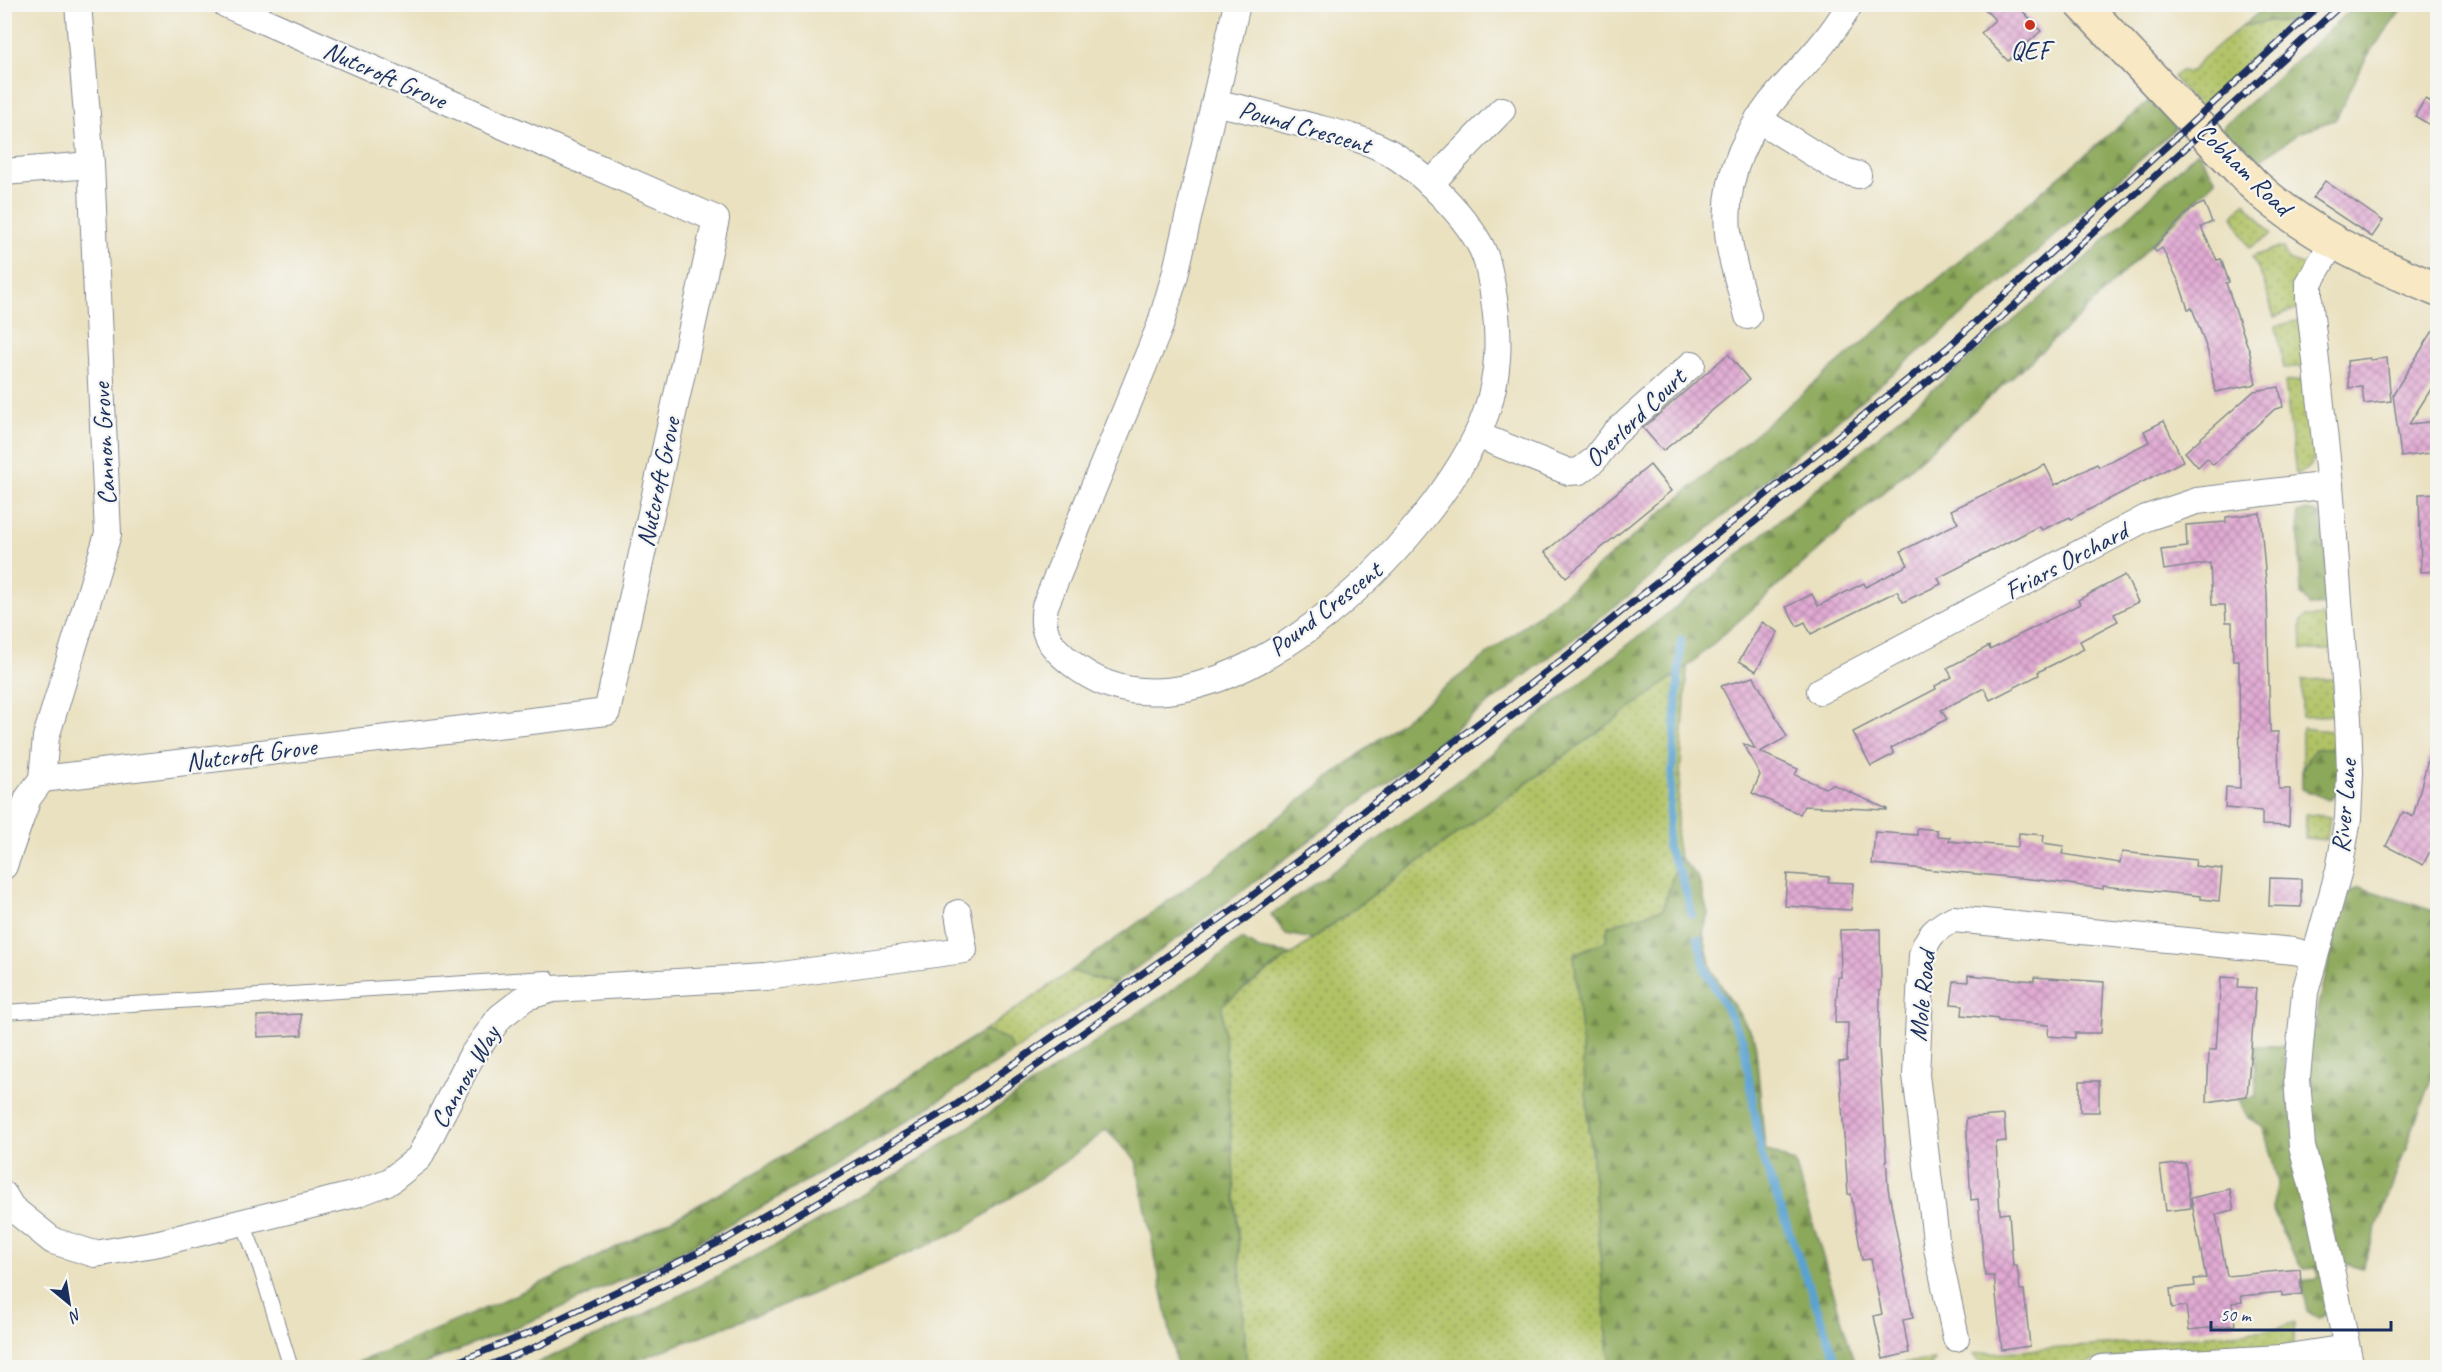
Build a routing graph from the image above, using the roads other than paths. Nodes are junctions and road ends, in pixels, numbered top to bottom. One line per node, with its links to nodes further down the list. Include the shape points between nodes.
1 (78, 4): 9 (street, Cannon Grove)
2 (225, 4): 20 (street, Nutcroft Grove, via 716,219 607,712)
3 (1237, 4): 6 (street, Pound Crescent)
4 (1850, 4): 8 (street, via 1824,43)
5 (2082, 4): 13 (street, Cobham Road, via 2254,185)
6 (1216, 103): 12 (street, Pound Crescent, via 1357,139 1385,150); 17 (street, Pound Crescent, via 1160,326 1045,606 1042,621 1046,636 1059,654 1092,678 1138,691 1171,690 1237,672 1303,633 1372,576 1422,521)
7 (1502, 110): 12 (street)
8 (1758, 119): 11 (street, via 1838,169); 15 (street, via 1740,148 1727,204 1732,257)
9 (91, 165): 10 (street); 20 (street, Cannon Grove, via 108,534 45,737)
10 (4, 172)
11 (1858, 175)
12 (1430, 184): 17 (street, Pound Crescent, via 1469,229 1484,255 1491,282 1499,333 1498,360)
13 (2332, 243): 14 (street, Cobham Road); 18 (street, River Lane, via 2309,283)
14 (2438, 290)
15 (1748, 316)
16 (1692, 364): 17 (street, Overlord Court, via 1614,434 1580,471 1569,472)
17 (1477, 435)
18 (2330, 485): 19 (street, Friars Orchard, via 2197,501 2146,518); 23 (street, River Lane, via 2350,772 2348,819 2339,870)
19 (1820, 691)
20 (42, 779): 21 (street, Cannon Grove, via 28,798)
21 (4, 866)
22 (958, 913): 24 (street, Cannon Way, via 964,950 766,977)
23 (2314, 956): 28 (street, Mole Road, via 1953,919 1932,932 1922,955 1916,1075 1937,1248); 29 (street, River Lane, via 2305,992 2297,1078 2302,1147)
24 (553, 989): 25 (lane, via 547,978); 27 (street, Cannon Way, via 525,997 500,1017 471,1057 419,1158 390,1181 356,1194)
25 (4, 1012)
26 (4, 1195): 27 (street, Cannon Way, via 12,1208 53,1241 95,1254)
27 (243, 1223): 30 (lane)
28 (1956, 1338)
29 (2349, 1358): 31 (street)
30 (291, 1368)
31 (2101, 1368)

